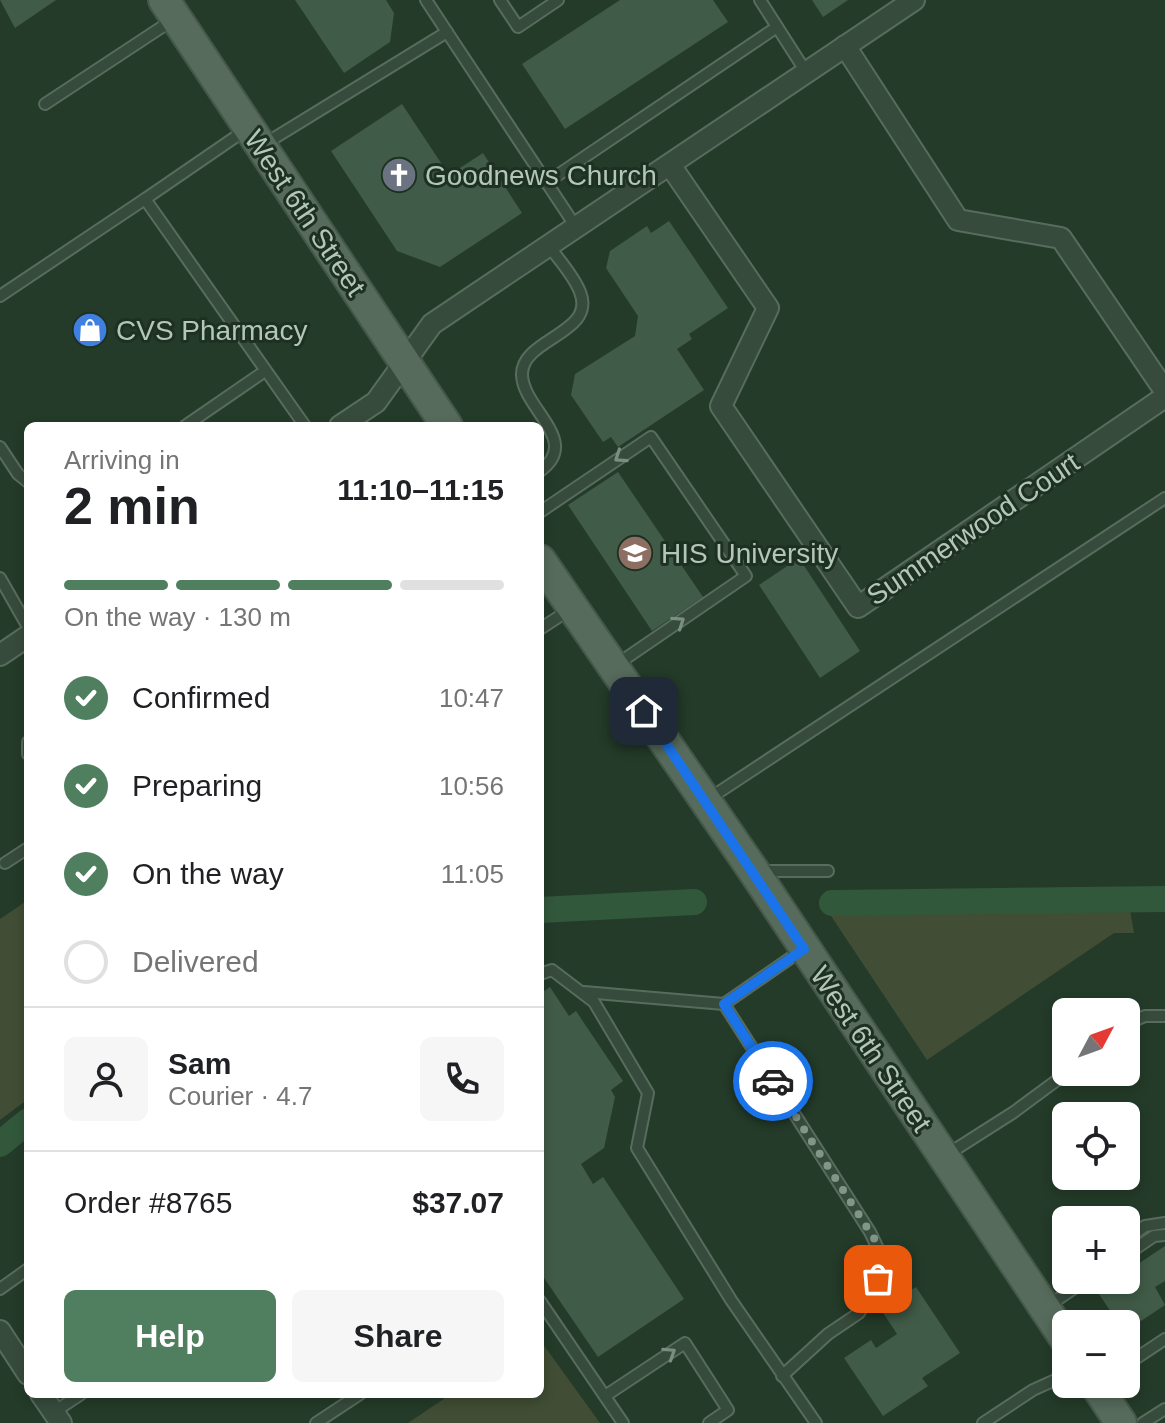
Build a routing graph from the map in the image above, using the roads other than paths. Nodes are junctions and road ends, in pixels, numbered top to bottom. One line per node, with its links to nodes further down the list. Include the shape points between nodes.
1 (426, 0): 8 (lane)
2 (500, 0): 3 (lane, via 518,27)
3 (558, 0)
4 (760, 0): 7 (lane)
5 (912, 1): 9 (street)
6 (169, 9): 11 (lane); 12 (main road, West 6th Street)
7 (777, 27): 10 (lane); 14 (lane)
8 (447, 32): 12 (lane); 14 (lane)
9 (845, 46): 10 (street); 21 (street, via 958,220 1061,238)
10 (806, 72): 13 (street)
11 (45, 104)
12 (255, 137): 15 (lane); 19 (main road, West 6th Street)
13 (670, 165): 16 (street); 22 (street, Summerwood Court, via 768,308 721,406 858,607)
14 (546, 183): 16 (lane)
15 (145, 199): 18 (lane); 20 (lane)
16 (576, 227): 17 (street)
17 (549, 246): 19 (street, via 432,324); 28 (lane, via 581,293 582,308 575,323 528,356 522,373 525,391 553,432 557,448)
18 (0, 296)
19 (405, 362): 25 (street, via 376,402); 26 (main road, West 6th Street)
20 (265, 371): 23 (lane); 24 (lane)
21 (1165, 391)
22 (1165, 397)
23 (191, 422)
24 (302, 422)
25 (346, 422)
26 (444, 422)
27 (0, 447): 29 (lane)
28 (544, 468)
29 (24, 479)
30 (1165, 498): 40 (lane)
31 (544, 509): 39 (lane, one-way to 31, via 746,576 651,437)
32 (544, 566): 34 (main road, West 6th Street)
33 (0, 578): 35 (lane)
34 (574, 607): 36 (lane); 39 (main road, West 6th Street)
35 (24, 620)
36 (544, 626)
37 (24, 639): 38 (street)
38 (0, 655)
39 (614, 666): 40 (main road, West 6th Street)
40 (706, 801): 43 (main road, West 6th Street)
41 (24, 851): 42 (lane)
42 (5, 863)
43 (753, 870): 44 (lane); 45 (main road, West 6th Street)
44 (828, 871)
45 (804, 949): 48 (lane); 52 (main road, West 6th Street)
46 (544, 973): 47 (lane, via 552,970)
47 (583, 992): 48 (lane); 67 (lane, via 648,1093 637,1148)
48 (724, 1004): 67 (lane, via 881,1255 878,1279 859,1313)
49 (1165, 1016): 50 (lane)
50 (1140, 1018)
51 (1052, 1084): 52 (lane)
52 (944, 1157): 61 (main road, West 6th Street)
53 (1165, 1223): 54 (lane)
54 (1140, 1230)
55 (1165, 1235): 56 (lane)
56 (1140, 1246)
57 (24, 1272): 58 (lane)
58 (0, 1289)
59 (1066, 1294): 61 (lane)
60 (544, 1307): 69 (lane)
61 (1045, 1308): 62 (main road, West 6th Street)
62 (1052, 1319)
63 (0, 1331): 66 (street)
64 (1165, 1339): 65 (lane)
65 (1140, 1356)
66 (24, 1368)
67 (782, 1376): 79 (lane)
68 (1052, 1381): 80 (lane)
69 (605, 1396): 77 (lane); 78 (lane, one-way to 78, via 685,1343 728,1410)
70 (44, 1398): 75 (street)
71 (77, 1398): 75 (lane)
72 (354, 1398): 76 (lane)
73 (1104, 1398): 81 (main road)
74 (1165, 1409): 82 (lane)
75 (57, 1418)
76 (316, 1423)
77 (623, 1423)
78 (709, 1423)
79 (816, 1423)
80 (983, 1423)
81 (1121, 1423)
82 (1143, 1423)

